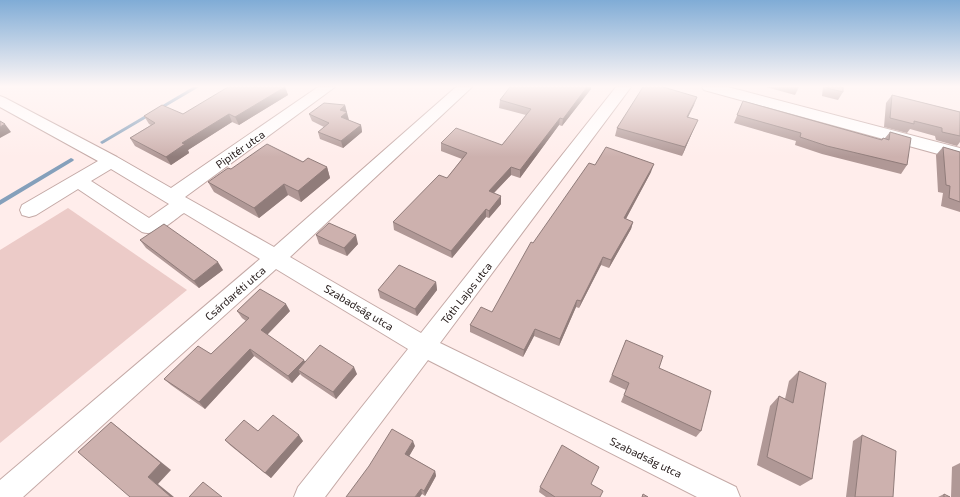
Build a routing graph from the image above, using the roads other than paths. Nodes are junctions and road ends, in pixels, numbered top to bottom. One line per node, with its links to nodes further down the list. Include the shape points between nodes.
1 (17, 110): 7 (street, Szabadság utca)
2 (298, 110): 9 (street, Pipitér utca)
3 (440, 110): 11 (street, Csárdaréti utca)
4 (607, 110): 12 (street, Tóth Lajos utca)
5 (793, 110): 6 (street)
6 (960, 154)
7 (111, 161): 8 (street); 9 (street, Szabadság utca)
8 (78, 181): 9 (street, Pipitér utca, via 149,227); 10 (street)
9 (178, 200): 11 (street, Szabadság utca)
10 (29, 210)
11 (275, 258): 12 (street, Szabadság utca); 13 (street, Csárdaréti utca)
12 (425, 347): 14 (street, Tóth Lajos utca); 15 (street, Szabadság utca)
13 (2, 497)
14 (308, 497)
15 (726, 497)

